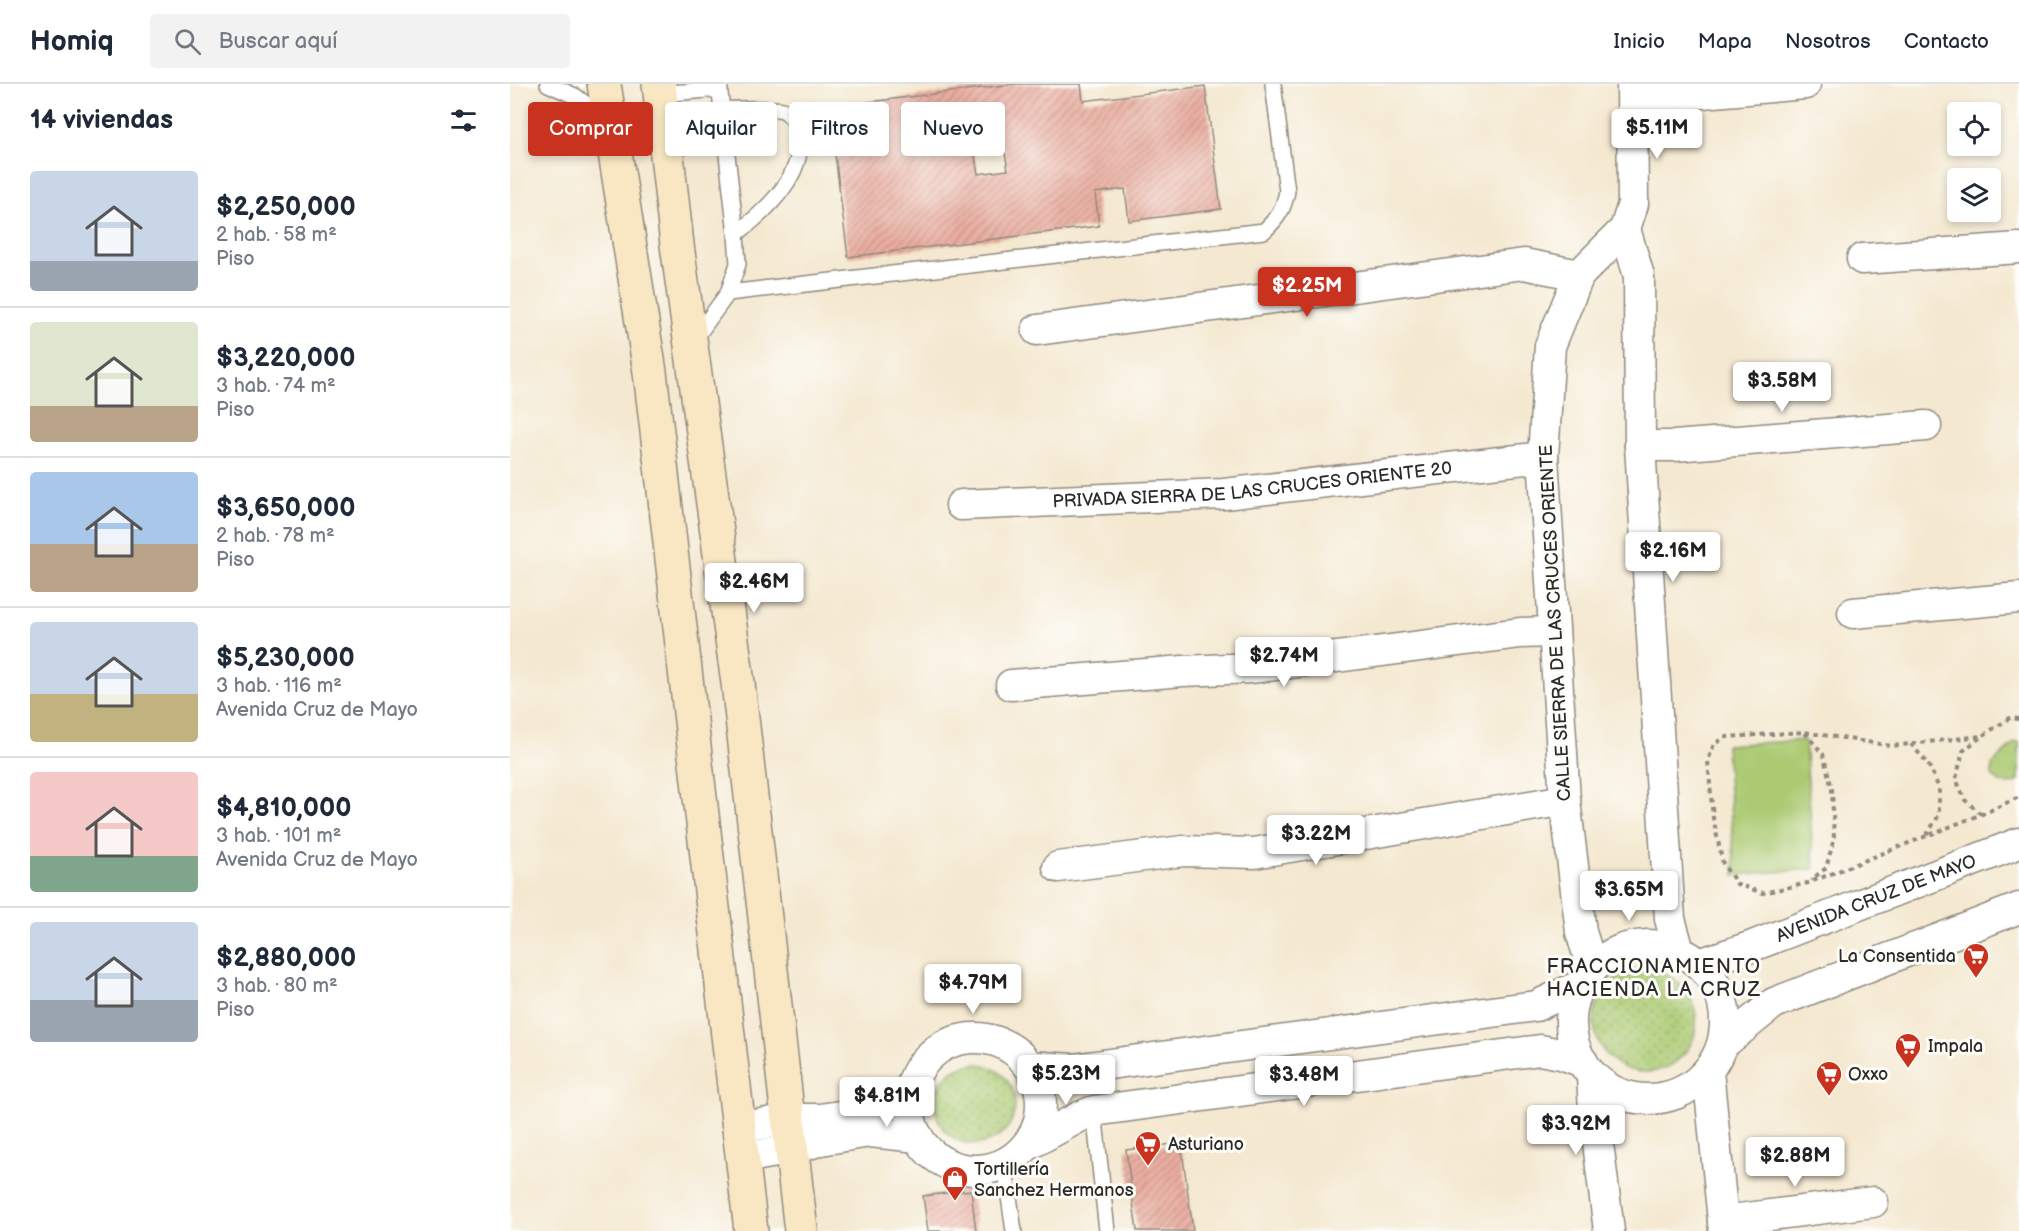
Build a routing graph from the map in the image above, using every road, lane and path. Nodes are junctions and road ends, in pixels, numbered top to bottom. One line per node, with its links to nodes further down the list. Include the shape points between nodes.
1 (548, 84): 8 (lane)
2 (604, 84): 9 (main road)
3 (1273, 84): 19 (lane, via 1287,191 1278,218 1264,231)
4 (1805, 84): 7 (street)
5 (654, 87): 6 (lane); 21 (main road); 22 (main road, via 645,107 655,249 666,335)
6 (719, 87): 10 (lane)
7 (1632, 91): 14 (street, CALLE SIERRA DE LAS CRUCES ORIENTE, via 1633,204)
8 (583, 102)
9 (607, 102)
10 (721, 102)
11 (777, 110): 15 (lane, via 790,116 798,127 798,160 780,194)
12 (615, 156): 22 (main road)
13 (727, 156): 15 (lane)
14 (1625, 229): 18 (street, CALLE SIERRA DE LAS CRUCES ORIENTE); 24 (street, via 1639,276)
15 (736, 234): 19 (lane, via 738,264)
16 (2019, 248): 17 (street)
17 (1862, 259)
18 (1579, 275): 20 (street, via 1524,264); 25 (street, CALLE SIERRA DE LAS CRUCES ORIENTE, via 1550,346)
19 (728, 292): 21 (lane)
20 (1037, 330)
21 (691, 343): 50 (main road, via 740,695)
22 (650, 372): 52 (main road)
23 (1926, 426): 24 (street)
24 (1640, 446): 43 (street, via 1670,918)
25 (1543, 457): 26 (street, PRIVADA SIERRA DE LAS CRUCES ORIENTE 20, via 1224,494); 29 (street, CALLE SIERRA DE LAS CRUCES ORIENTE)
26 (961, 505)
27 (2019, 598): 28 (street)
28 (1853, 614)
29 (1554, 632): 30 (street, via 1520,633 1252,668); 36 (street, CALLE SIERRA DE LAS CRUCES ORIENTE)
30 (1011, 685)
31 (2019, 718): 33 (path, via 2010,718)
32 (1804, 732): 34 (path, via 1892,746); 41 (path, via 1823,754 1832,789 1834,840 1826,868); 41 (path, via 1726,737 1714,744 1708,760 1713,818 1723,864 1737,885 1763,893)
33 (1982, 736): 34 (path); 37 (path, via 1963,751 1956,779 1965,800)
34 (1911, 744): 38 (path, via 1928,764 1939,788 1939,815)
35 (2019, 797): 37 (path)
36 (1565, 800): 40 (street, via 1254,853 1183,851); 44 (street, CALLE SIERRA DE LAS CRUCES ORIENTE)
37 (1981, 814): 38 (path)
38 (1925, 836): 41 (path)
39 (2019, 843): 43 (street, AVENIDA CRUZ DE MAYO, via 1762,942)
40 (1058, 867)
41 (1808, 883)
42 (2019, 908): 45 (street, via 1774,1003)
43 (1689, 958): 44 (street, via 1657,945 1634,946 1611,953); 45 (street, via 1717,987 1725,1016)
44 (1586, 977): 46 (street, via 1536,1006 1073,1069); 47 (street, via 1570,1017 1575,1049)
45 (1715, 1058): 47 (street, via 1685,1089 1662,1098 1636,1099 1612,1091); 56 (street)
46 (1029, 1066): 48 (street, via 1010,1048 986,1039 960,1039 936,1050 918,1068); 53 (street, via 1039,1085 1042,1106 1038,1127)
47 (1588, 1069): 49 (street, via 1561,1054 1540,1050); 61 (street)
48 (908, 1095): 50 (street, via 866,1112 820,1119); 51 (street, via 910,1122)
49 (1094, 1111): 53 (street); 60 (lane)
50 (792, 1134): 51 (street, via 821,1140 870,1132); 52 (street); 58 (main road)
51 (918, 1137): 54 (street, via 922,1146 944,1164 961,1170 980,1171)
52 (741, 1143): 57 (main road)
53 (1028, 1145): 54 (street)
54 (1004, 1163): 59 (lane)
55 (1873, 1202): 56 (street)
56 (1723, 1226)
57 (751, 1231)
58 (801, 1231)
59 (1014, 1231)
60 (1107, 1231)
61 (1609, 1231)

